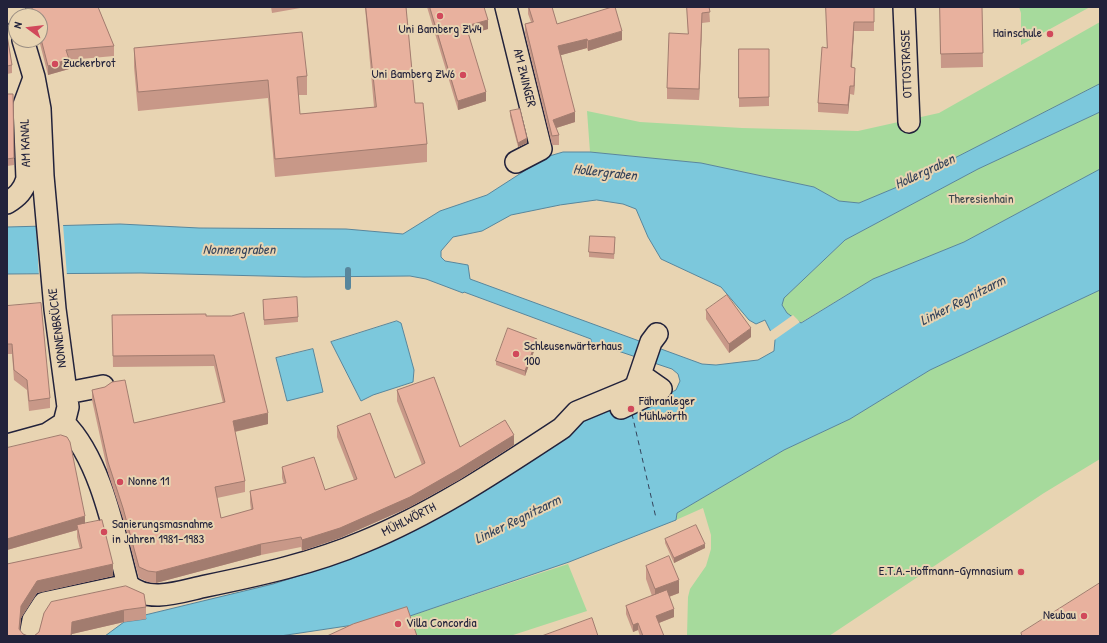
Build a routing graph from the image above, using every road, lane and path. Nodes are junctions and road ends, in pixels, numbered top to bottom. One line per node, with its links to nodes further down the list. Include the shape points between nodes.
1 (506, 7): 6 (street, AM ZWINGER, via 541,149)
2 (904, 7): 5 (street, OTTOSTRASSE)
3 (25, 48): 4 (street, NONNENBRÜCKE)
4 (34, 77): 7 (street, AM KANAL, via 24,105 27,179 19,195); 11 (street, NONNENBRÜCKE, via 40,109 55,309)
5 (909, 122)
6 (516, 162)
7 (7, 203)
8 (654, 338): 9 (street, MÜHLWÖRTH)
9 (642, 369): 12 (street, via 660,389); 15 (street, MÜHLWÖRTH, via 636,386 630,390 576,412 562,428 485,479 362,543 230,581 162,594)
10 (104, 386): 11 (street)
11 (67, 393): 13 (street, NONNENBRÜCKE, via 68,407)
12 (621, 408)
13 (64, 423): 14 (street, via 47,434); 15 (street, via 76,434 83,447 100,487)
14 (7, 445)
15 (136, 590): 16 (street, MÜHLWÖRTH, via 44,603 33,620)
16 (30, 636)

